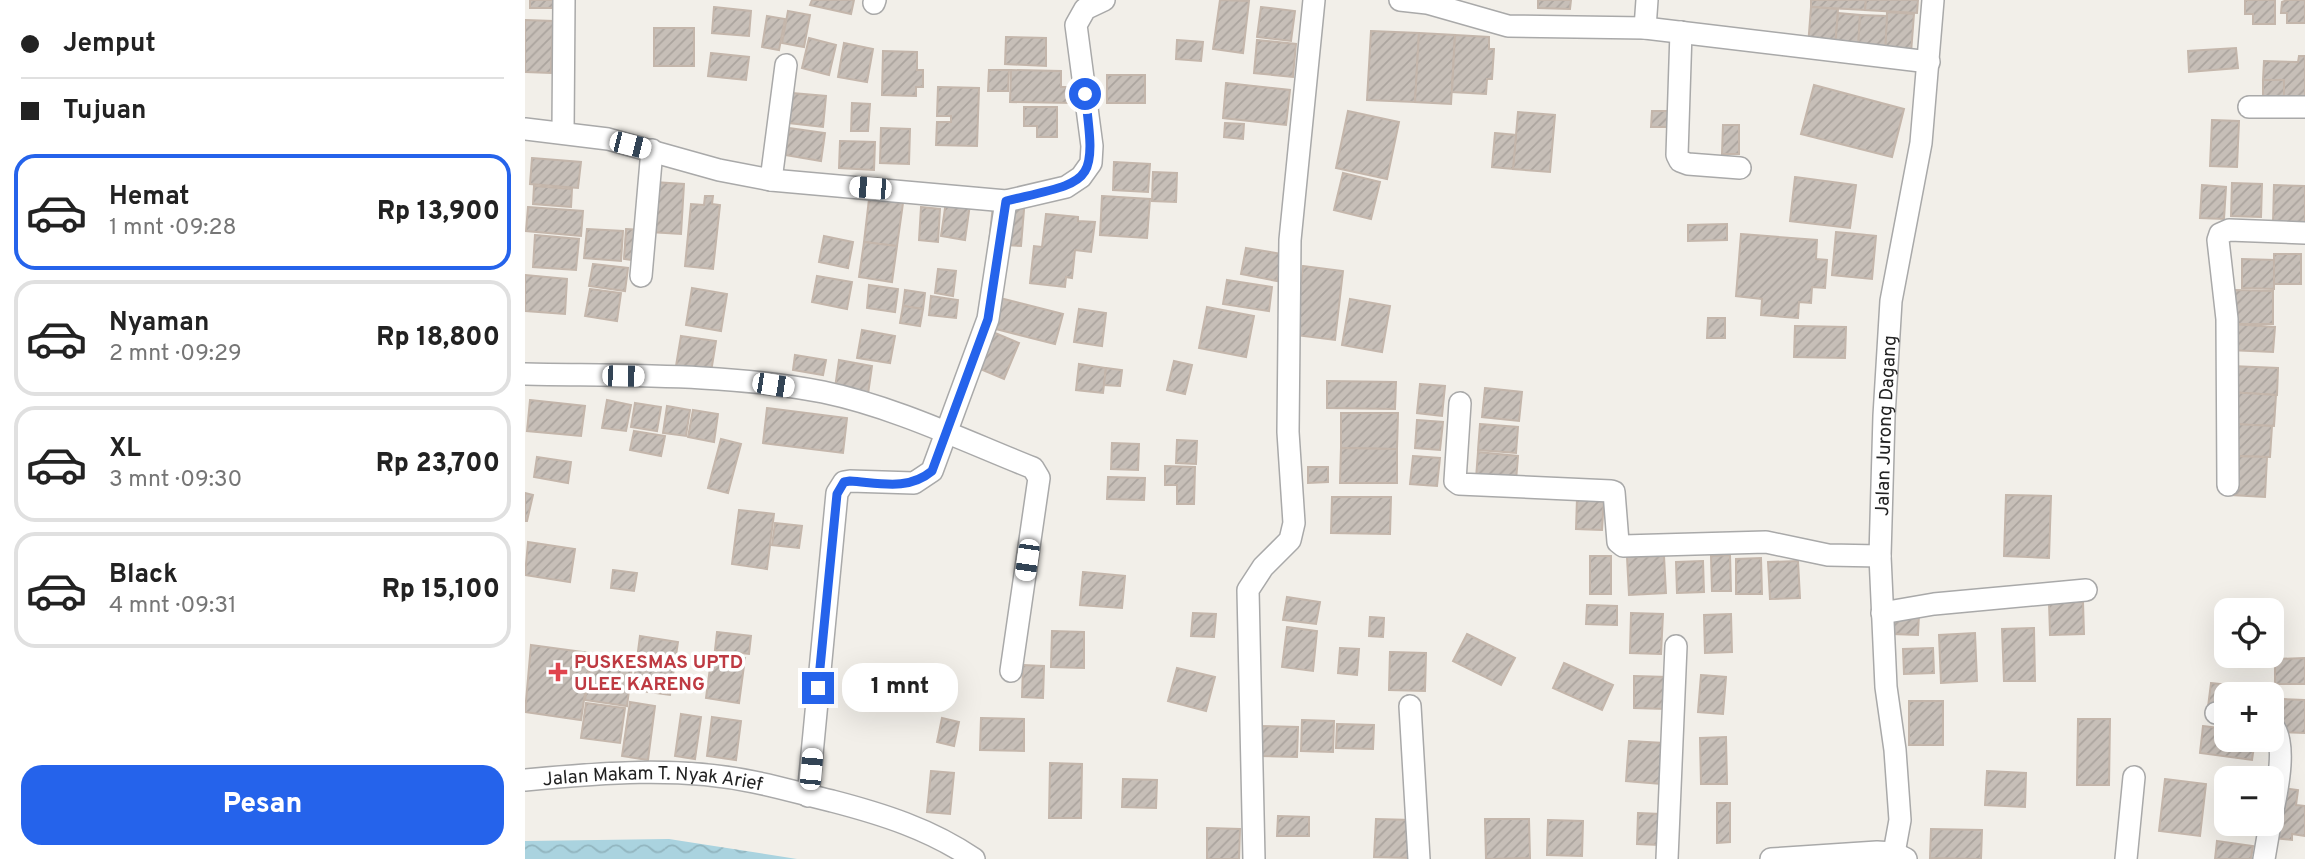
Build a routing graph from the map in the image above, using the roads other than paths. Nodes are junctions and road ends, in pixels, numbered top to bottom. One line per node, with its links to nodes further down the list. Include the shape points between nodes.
1 (564, 0): 14 (street)
2 (1104, 0): 18 (street, via 1085,9 1076,25 1091,163 1066,187)
3 (1314, 0): 37 (street, via 1290,240 1288,432 1294,523 1290,540 1248,590)
4 (1400, 0): 7 (street, via 1508,26)
5 (1647, 0): 7 (street)
6 (1933, 0): 9 (street, Jalan Jurong Dagang)
7 (1645, 28): 8 (street)
8 (1681, 32): 9 (street); 16 (street, via 1677,155 1688,164)
9 (1929, 62): 25 (street, Jalan Jurong Dagang, via 1921,143 1891,302)
10 (786, 65): 17 (street)
11 (2249, 107): 12 (street)
12 (2305, 107)
13 (525, 129): 14 (street)
14 (563, 132): 15 (street)
15 (652, 150): 17 (street); 20 (street)
16 (1740, 168)
17 (771, 180): 18 (street)
18 (1006, 201): 23 (street, via 988,319)
19 (2305, 233): 24 (street, via 2228,230 2218,240 2227,319)
20 (641, 276)
21 (525, 374): 23 (street, via 773,385 824,393)
22 (1460, 403): 25 (street, via 1455,481 1614,492 1618,541 1623,546 1766,541 1828,555)
23 (946, 433): 29 (street, via 1033,468 1039,478); 33 (street, via 932,471 921,480 900,485 850,481 844,482 837,494)
24 (2228, 485)
25 (1880, 555): 27 (street, Jalan Jurong Dagang)
26 (2086, 590): 27 (street)
27 (1882, 613): 35 (street, Jalan Jurong Dagang)
28 (1676, 646): 39 (street)
29 (1011, 671)
30 (1410, 705): 38 (street)
31 (2134, 778): 41 (street)
32 (525, 780): 33 (street, Jalan Makam T. Nyak Arief, via 617,772 687,773 752,781)
33 (809, 796): 36 (street, Jalan Makam T. Nyak Arief, via 942,837)
34 (2268, 836): 42 (street)
35 (1900, 856): 40 (street)
36 (974, 859)
37 (1254, 859)
38 (1419, 859)
39 (1667, 859)
40 (1771, 859)
41 (2126, 859)
42 (2264, 859)

